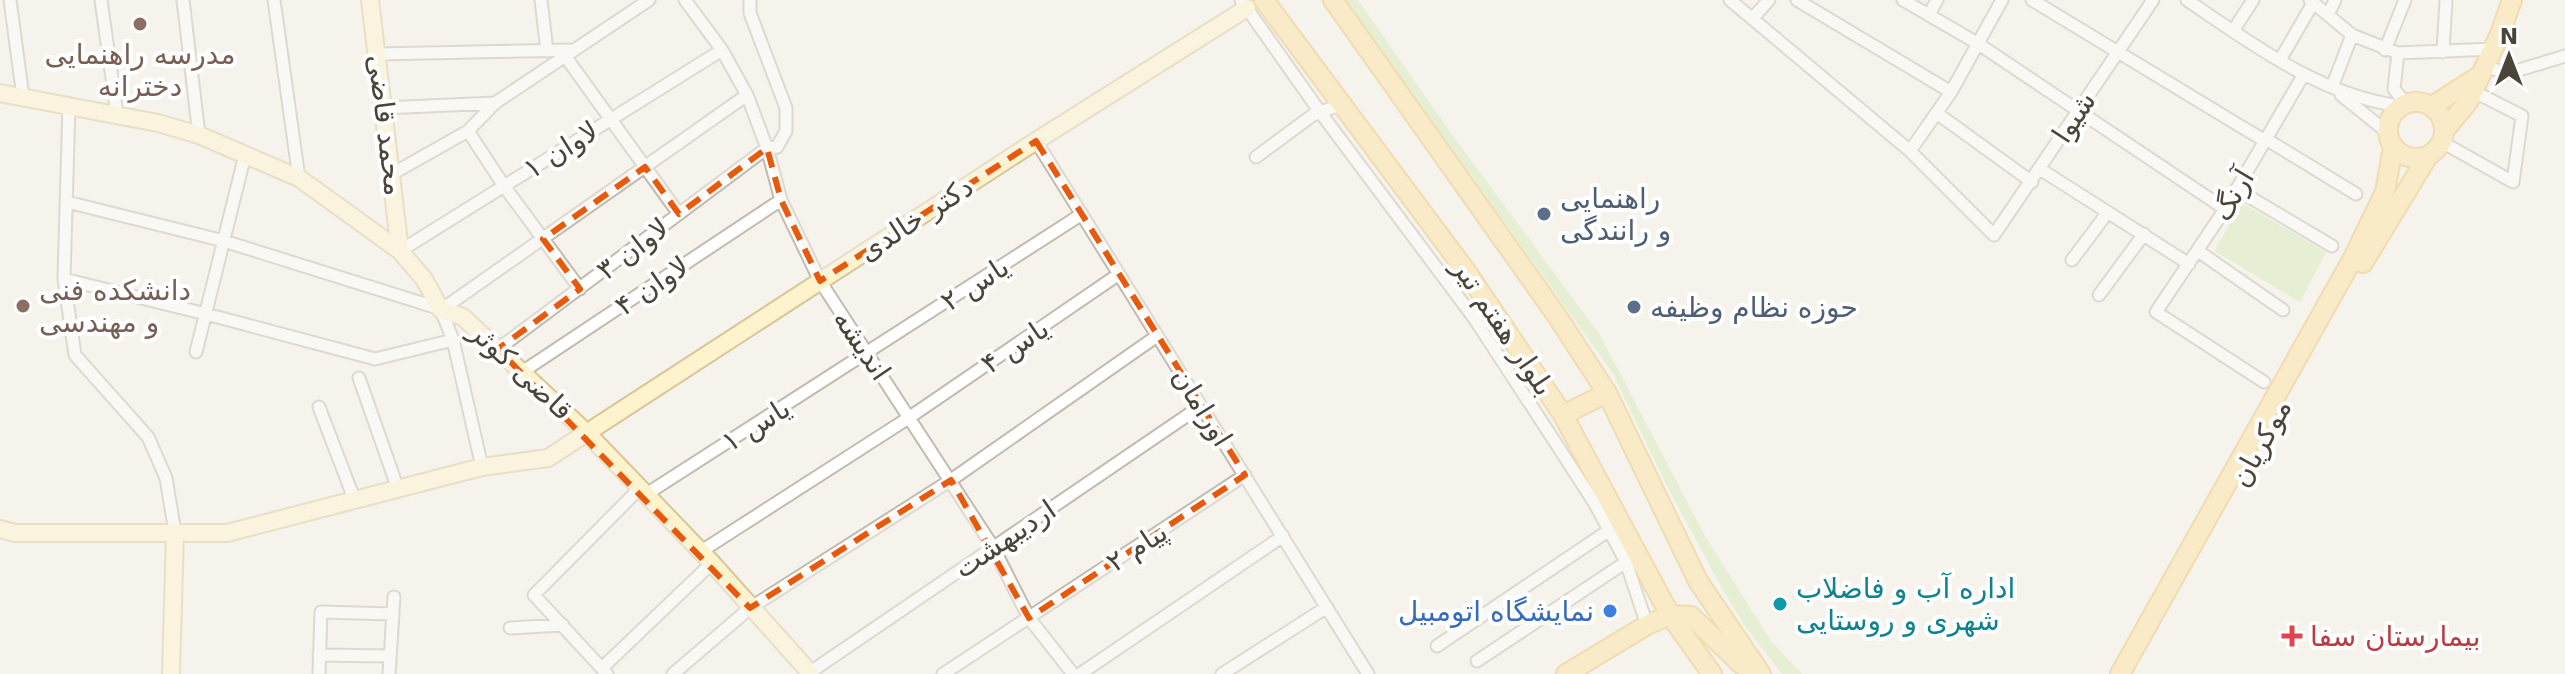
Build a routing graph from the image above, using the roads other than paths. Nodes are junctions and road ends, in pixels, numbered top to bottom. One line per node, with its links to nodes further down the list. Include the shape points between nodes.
1 (10, 0): 49 (street)
2 (101, 0): 58 (street)
3 (183, 0): 62 (street)
4 (274, 0): 75 (street)
5 (370, 0): 40 (street, محمد قاضی)
6 (541, 0): 36 (street)
7 (649, 0): 38 (street)
8 (685, 0): 33 (street, اندیشه)
9 (750, 0): 67 (street, لاوان ۳, via 750,13 786,108 786,131 777,147)
10 (1333, 0): 110 (main road, بلوار هفتم تیر)
11 (1730, 0): 29 (street)
12 (1769, 0): 29 (street)
13 (1797, 0): 46 (street)
14 (1903, 0): 27 (street)
15 (1937, 0): 27 (street)
16 (2002, 0): 32 (street)
17 (2032, 0): 34 (street)
18 (2153, 0): 34 (street, شیوا)
19 (2187, 0): 30 (street)
20 (2253, 0): 30 (street)
21 (2335, 0): 28 (street)
22 (2405, 0): 35 (street)
23 (2446, 0): 37 (street)
24 (2512, 0): 43 (main road)
25 (2312, 1): 28 (street); 42 (street)
26 (1251, 3): 51 (main road, بلوار هفتم تیر); 57 (street); 66 (street, دکتر خالدی)
27 (1929, 15): 32 (street)
28 (2328, 15): 31 (street)
29 (1752, 19): 68 (street)
30 (2233, 31): 42 (street)
31 (2352, 35): 35 (street); 45 (street)
32 (1977, 43): 46 (street); 56 (street)
33 (722, 50): 48 (street, اندیشه); 60 (street, لاوان ۱)
34 (2118, 50): 56 (street, شیوا); 64 (street)
35 (2385, 50): 39 (street)
36 (547, 51): 38 (street); 40 (street)
37 (2443, 52): 39 (street); 43 (street)
38 (570, 53): 50 (street); 60 (street)
39 (2398, 53): 52 (street, via 2394,89)
40 (377, 54): 55 (street, محمد قاضی)
41 (2565, 56): 43 (street, via 2506,74)
42 (2280, 60): 44 (street)
43 (2482, 70): 54 (main road); 63 (main road); 63 (street, via 2522,116 2513,182)
44 (2304, 74): 45 (street); 64 (street, آرنگ)
45 (2332, 87): 52 (street, via 2372,102); 65 (street)
46 (1951, 92): 59 (street)
47 (0, 93): 49 (street, قاضی کوثر)
48 (747, 95): 67 (street, اندیشه); 72 (street)
49 (23, 97): 53 (street, قاضی کوثر)
50 (495, 103): 55 (street); 61 (street)
51 (1342, 104): 57 (street); 113 (main road, بلوار هفتم تیر, via 1466,271)
52 (2403, 104): 54 (main road); 65 (main road, via 2390,117)
53 (69, 105): 58 (street, قاضی کوثر); 81 (street)
54 (2432, 106): 63 (main road, via 2439,113)
55 (383, 108): 74 (street, محمد قاضی)
56 (2078, 110): 73 (street, شیوا); 82 (street)
57 (1320, 112): 71 (street); 123 (street, via 1474,318)
58 (117, 114): 62 (street, قاضی کوثر)
59 (1938, 114): 68 (street); 76 (street)
60 (611, 120): 72 (street); 77 (street, لاوان ۱)
61 (468, 131): 74 (street); 77 (street)
62 (199, 135): 69 (street, قاضی کوثر)
63 (2443, 137): 70 (main road)
64 (2265, 140): 78 (street, آرنگ); 79 (street)
65 (2390, 140): 70 (main road, via 2409,158); 158 (main road, via 2385,192 2352,260)
66 (1036, 141): 85 (street, اورامان); 96 (street, دکتر خالدی)
67 (767, 148): 80 (street, اندیشه); 84 (street, لاوان ۳)
68 (1910, 151): 76 (street, شیوا, via 1994,235)
69 (245, 155): 75 (street, قاضی کوثر); 88 (street)
70 (2428, 156): 159 (main road, موکریان)
71 (1256, 157)
72 (645, 167): 84 (street); 87 (street)
73 (2040, 169): 76 (street, شیوا); 83 (street)
74 (392, 174): 90 (street, محمد قاضی)
75 (299, 178): 90 (street, قاضی کوثر)
76 (2032, 182)
77 (504, 186): 87 (street); 90 (street, لاوان ۱)
78 (2236, 189): 82 (street, آرنگ); 89 (street)
79 (2356, 194)
80 (781, 200): 96 (street, اندیشه); 107 (street, لاوان ۴)
81 (67, 202): 88 (street); 95 (street)
82 (2225, 209): 91 (street, آرنگ)
83 (2108, 212): 86 (street); 92 (street)
84 (679, 214): 97 (street, لاوان ۳)
85 (1082, 214): 94 (street, اورامان); 106 (street, یاس ۲)
86 (2144, 234): 93 (street); 98 (street)
87 (543, 239): 97 (street); 99 (street)
88 (224, 241): 99 (street); 101 (street)
89 (2332, 246)
90 (400, 251): 99 (street, قاضی کوثر)
91 (2198, 251): 93 (street, آرنگ); 100 (street)
92 (2072, 260)
93 (2189, 264): 109 (street, آرنگ, via 2156,312)
94 (1119, 274): 102 (street, اورامان); 114 (street, یاس ۴)
95 (64, 279): 101 (street); 124 (street, via 75,355 148,437 166,478)
96 (820, 281): 106 (street, اندیشه); 115 (street, دکتر خالدی)
97 (580, 289): 104 (street, لاوان ۳)
98 (2099, 295)
99 (441, 310): 103 (street); 104 (street, قاضی کوثر, via 463,317)
100 (2283, 310)
101 (206, 314): 103 (street, via 375,359); 105 (street)
102 (1157, 336): 111 (street, اورامان); 118 (street)
103 (453, 340): 116 (street)
104 (498, 349): 107 (street, قاضی کوثر)
105 (196, 352)
106 (868, 354): 114 (street, اندیشه); 120 (street, یاس ۱)
107 (522, 372): 115 (street, قاضی کوثر)
108 (359, 378): 119 (street)
109 (2264, 382)
110 (1607, 393): 113 (main road); 146 (main road, بلوار هفتم تیر, via 1698,581)
111 (1201, 406): 117 (street, اورامان); 126 (street, اردیبهشت)
112 (319, 407): 121 (street)
113 (1563, 415): 133 (main road, بلوار هفتم تیر)
114 (910, 417): 118 (street, اندیشه); 127 (street, یاس ۴)
115 (588, 434): 116 (street, دکتر خالدی, via 548,458); 120 (street, قاضی کوثر)
116 (482, 467): 119 (street, دکتر خالدی)
117 (1245, 475): 125 (street, اورامان); 134 (street, پیام ۲)
118 (951, 480): 126 (street, اندیشه); 131 (street)
119 (398, 489): 121 (street, دکتر خالدی)
120 (642, 492): 127 (street, قاضی کوثر); 135 (street, یاس ۱, via 534,595)
121 (355, 501): 124 (street, دکتر خالدی, via 227,533)
122 (0, 529): 124 (street, دکتر خالدی)
123 (1608, 531): 128 (street); 139 (street)
124 (175, 532): 147 (street)
125 (1283, 536): 130 (street, اورامان); 153 (street)
126 (993, 547): 134 (street, اندیشه); 144 (street, اردیبهشت)
127 (706, 557): 131 (street, قاضی کوثر); 143 (street, یاس ۴)
128 (1626, 562): 137 (street); 142 (street)
129 (394, 597): 132 (street)
130 (1327, 607): 145 (street, اورامان); 154 (street)
131 (750, 608): 144 (street, قاضی کوثر); 150 (street)
132 (393, 614): 140 (street, via 321,612); 141 (street)
133 (1670, 615): 137 (main road); 138 (main road, بلوار هفتم تیر); 146 (main road, via 1691,616 1742,665)
134 (1029, 618): 151 (street, پیام ۲); 152 (street, اندیشه)
135 (563, 625): 136 (street); 143 (street)
136 (510, 628)
137 (1642, 628): 155 (main road)
138 (1686, 640): 156 (main road, via 1659,632); 157 (main road, بلوار هفتم تیر)
139 (1437, 646)
140 (319, 655): 141 (street); 148 (street)
141 (389, 656): 149 (street)
142 (1477, 661)
143 (605, 670)
144 (810, 673)
145 (1365, 673)
146 (1760, 673)
147 (171, 674)
148 (319, 674)
149 (389, 674)
150 (673, 674)
151 (943, 674)
152 (1073, 674)
153 (1080, 674)
154 (1222, 674)
155 (1566, 674)
156 (1584, 674)
157 (1712, 674)
158 (2120, 674)
159 (2133, 674)

